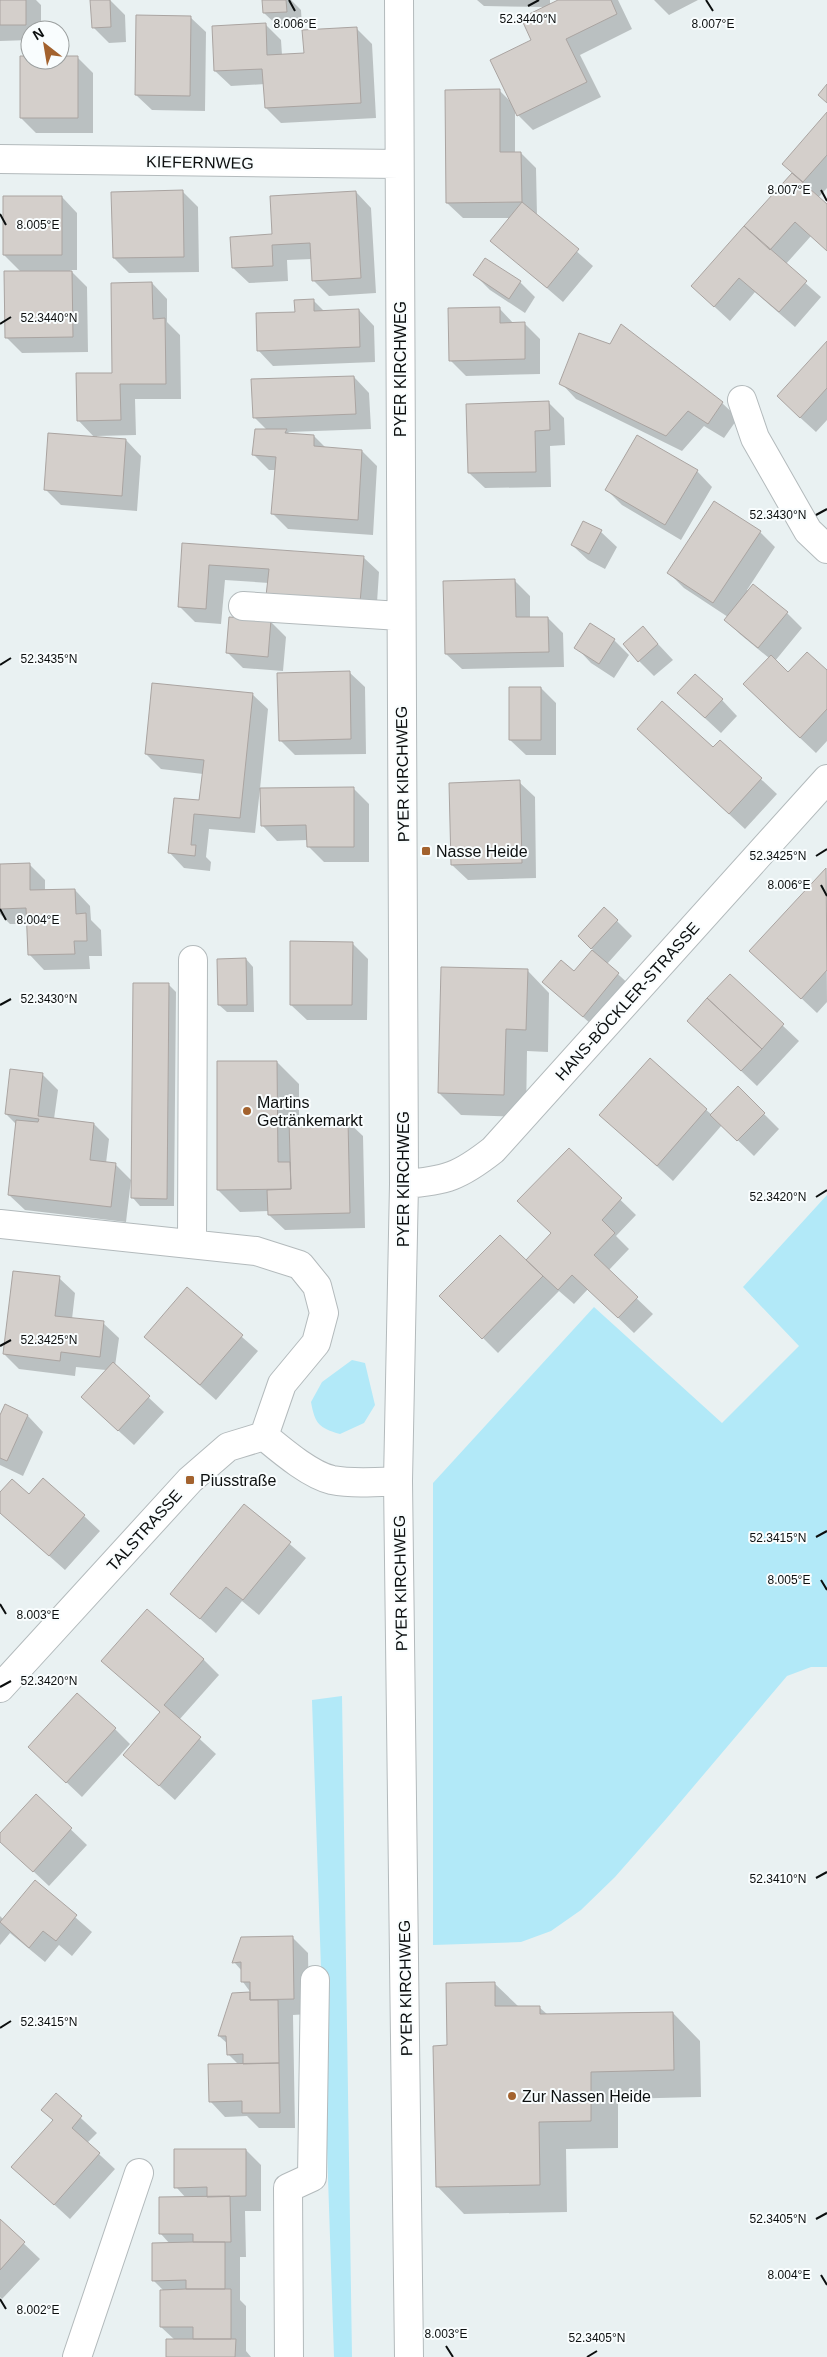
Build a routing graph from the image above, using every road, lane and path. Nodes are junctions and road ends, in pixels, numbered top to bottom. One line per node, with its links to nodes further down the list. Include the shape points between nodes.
1 (399, 0): 3 (street, PYER KIRCHWEG)
2 (0, 159): 3 (street, KIEFERNWEG)
3 (399, 164): 7 (street, PYER KIRCHWEG)
4 (742, 400): 5 (street, via 755,438 808,531)
5 (827, 548)
6 (243, 606): 7 (street)
7 (400, 616): 10 (street, PYER KIRCHWEG)
8 (827, 778): 10 (street, HANS-BÖCKLER-STRASSE, via 494,1150 469,1170 436,1182)
9 (193, 960): 12 (street)
10 (404, 1184): 14 (street, PYER KIRCHWEG)
11 (0, 1224): 12 (street)
12 (192, 1244): 13 (street, via 256,1250 300,1265 316,1286 324,1313 316,1343 282,1384)
13 (264, 1436): 14 (street, via 295,1461 330,1480); 15 (street, TALSTRASSE, via 228,1447 190,1480)
14 (398, 1481): 20 (street, PYER KIRCHWEG)
15 (0, 1688)
16 (315, 1980): 19 (street, via 312,2177 288,2188)
17 (139, 2173): 18 (street)
18 (77, 2357)
19 (289, 2357)
20 (409, 2357)

